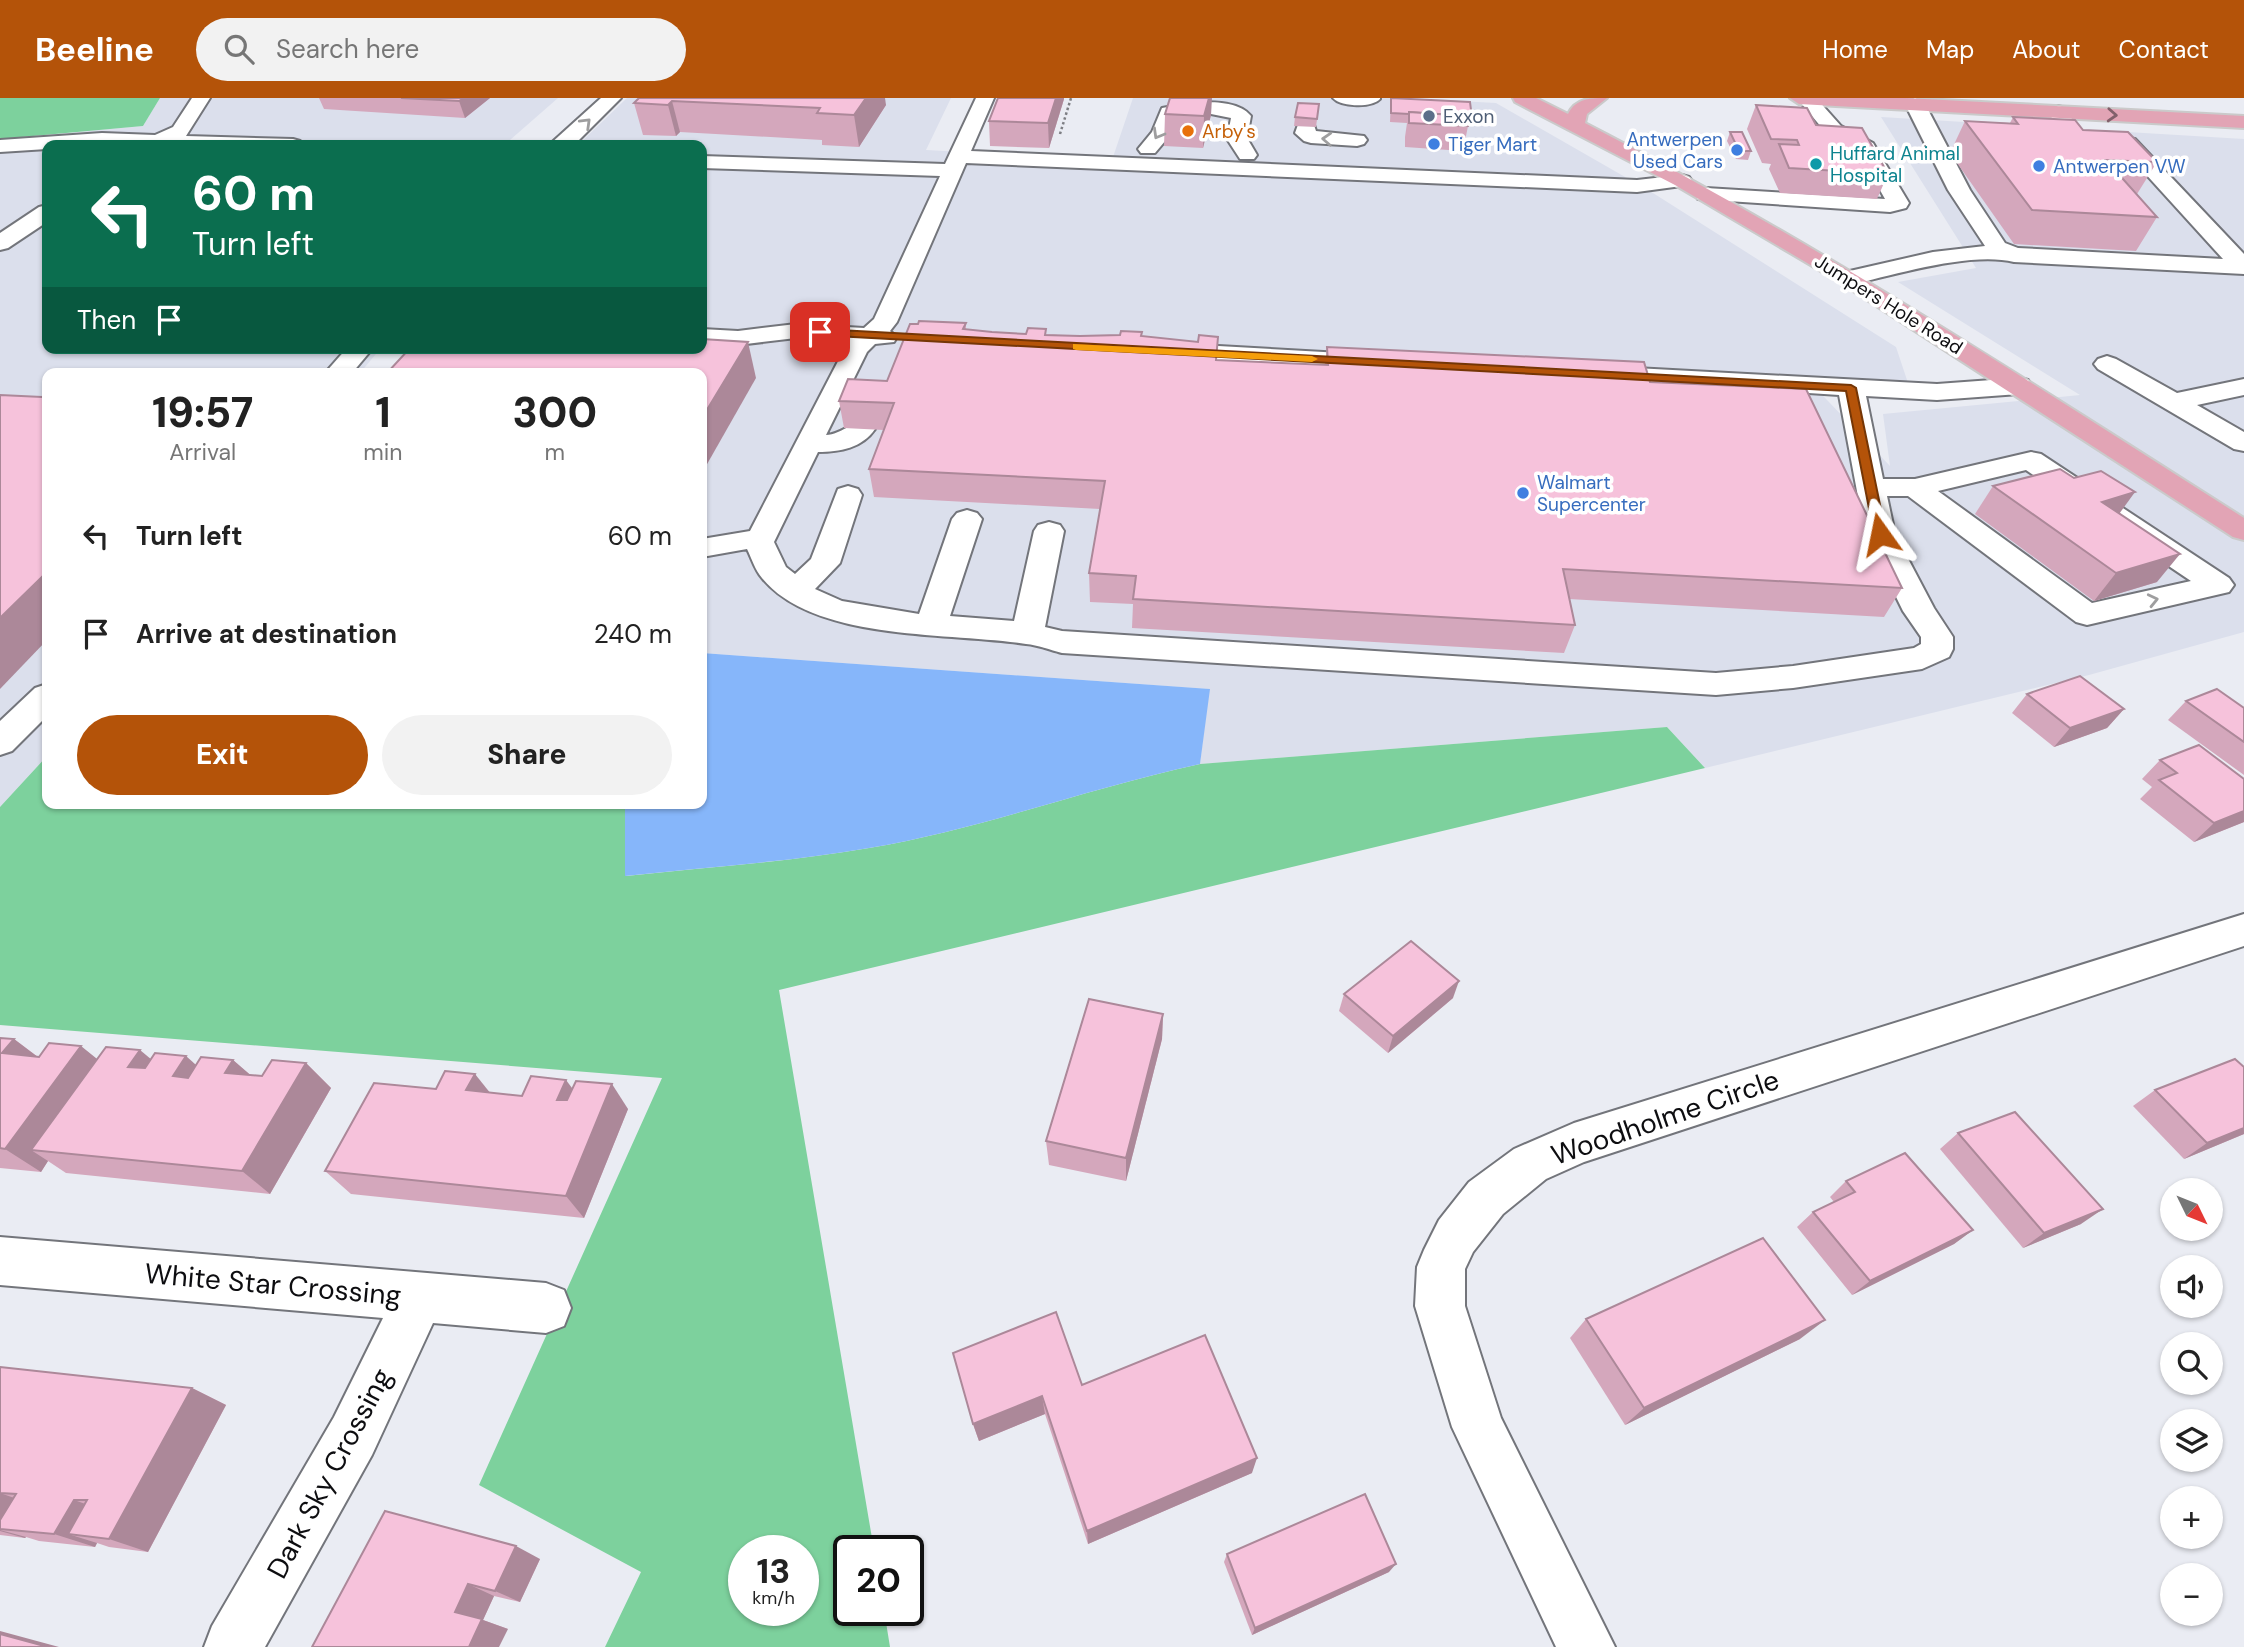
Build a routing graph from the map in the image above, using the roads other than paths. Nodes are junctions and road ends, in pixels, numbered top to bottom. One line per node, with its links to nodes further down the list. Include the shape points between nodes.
1 (201, 98): 18 (street, via 180,131)
2 (584, 98): 23 (street)
3 (612, 98): 24 (street, one-way to 3)
4 (985, 98): 31 (street)
5 (1342, 98): 10 (street)
6 (1522, 98): 14 (main road, Jumpers Hole Road)
7 (1598, 98): 14 (main road, via 1578,112)
8 (1800, 98): 9 (main road)
9 (1807, 98): 11 (main road); 35 (street, via 1834,130 1866,147 1898,203)
10 (1371, 99)
11 (1915, 104): 12 (main road); 16 (street)
12 (2058, 112): 13 (main road, one-way to 13); 20 (street)
13 (2244, 122)
14 (1575, 125): 32 (main road, Jumpers Hole Road)
15 (1306, 127): 25 (street, one-way to 15, via 1311,138)
16 (1928, 133): 17 (street); 38 (street, via 1997,248)
17 (1954, 134)
18 (156, 135): 21 (street); 22 (street)
19 (2048, 137): 20 (street)
20 (2075, 138): 38 (street, via 2128,143 2242,267 2014,255)
21 (87, 140)
22 (224, 140)
23 (539, 140)
24 (568, 140)
25 (1356, 140)
26 (42, 143): 27 (street)
27 (0, 146)
28 (1148, 149): 29 (street, one-way to 28, via 1237,139 1238,113 1202,108 1169,112 1161,134)
29 (1247, 155)
30 (707, 162): 31 (street)
31 (955, 164): 34 (street); 41 (street, via 885,322)
32 (1662, 171): 33 (main road, Jumpers Hole Road); 34 (street)
33 (1682, 181): 34 (street, via 1637,186); 35 (main road, Jumpers Hole Road)
34 (1614, 183)
35 (1706, 194): 39 (main road, Jumpers Hole Road)
36 (42, 215): 37 (street)
37 (0, 243)
38 (2007, 251): 39 (street, via 1933,259)
39 (1850, 278): 49 (main road, Jumpers Hole Road)
40 (707, 336): 41 (street, via 738,338 796,331)
41 (869, 336): 42 (street); 54 (street, via 856,348 850,393)
42 (910, 338)
43 (1140, 350): 45 (street)
44 (355, 354): 47 (street)
45 (1397, 364)
46 (2107, 364): 52 (street)
47 (343, 368)
48 (1568, 373): 51 (street)
49 (2019, 386): 51 (street, via 1937,392); 61 (main road, Jumpers Hole Road)
50 (2244, 387): 52 (street)
51 (1851, 388): 56 (street)
52 (2172, 402): 55 (street)
53 (861, 429): 54 (street, via 844,441)
54 (810, 443): 62 (street)
55 (2244, 443)
56 (1871, 487): 57 (street); 66 (street, via 1880,534 1937,638 1937,649 1922,658 1716,684 1076,643)
57 (1915, 488): 57 (street, one-way to 57, via 2087,615 2218,585 2031,460)
58 (848, 495): 64 (street, via 825,563)
59 (967, 519): 65 (street)
60 (1049, 531): 66 (street)
61 (2244, 531)
62 (760, 538): 63 (street); 64 (street, via 763,560 775,577)
63 (707, 547)
64 (795, 591): 65 (street, via 857,616)
65 (931, 624): 66 (street)
66 (1027, 633)
67 (42, 701): 68 (street)
68 (0, 742)
69 (2244, 930): 74 (street, Woodholme Circle, via 1574,1144 1530,1164 1486,1198 1456,1236 1441,1267 1440,1306 1478,1427)
70 (0, 1261): 71 (street, White Star Crossing)
71 (420, 1296): 72 (street, White Star Crossing); 73 (street, Dark Sky Crossing, via 353,1436)
72 (546, 1308)
73 (233, 1647)
74 (1586, 1647)

